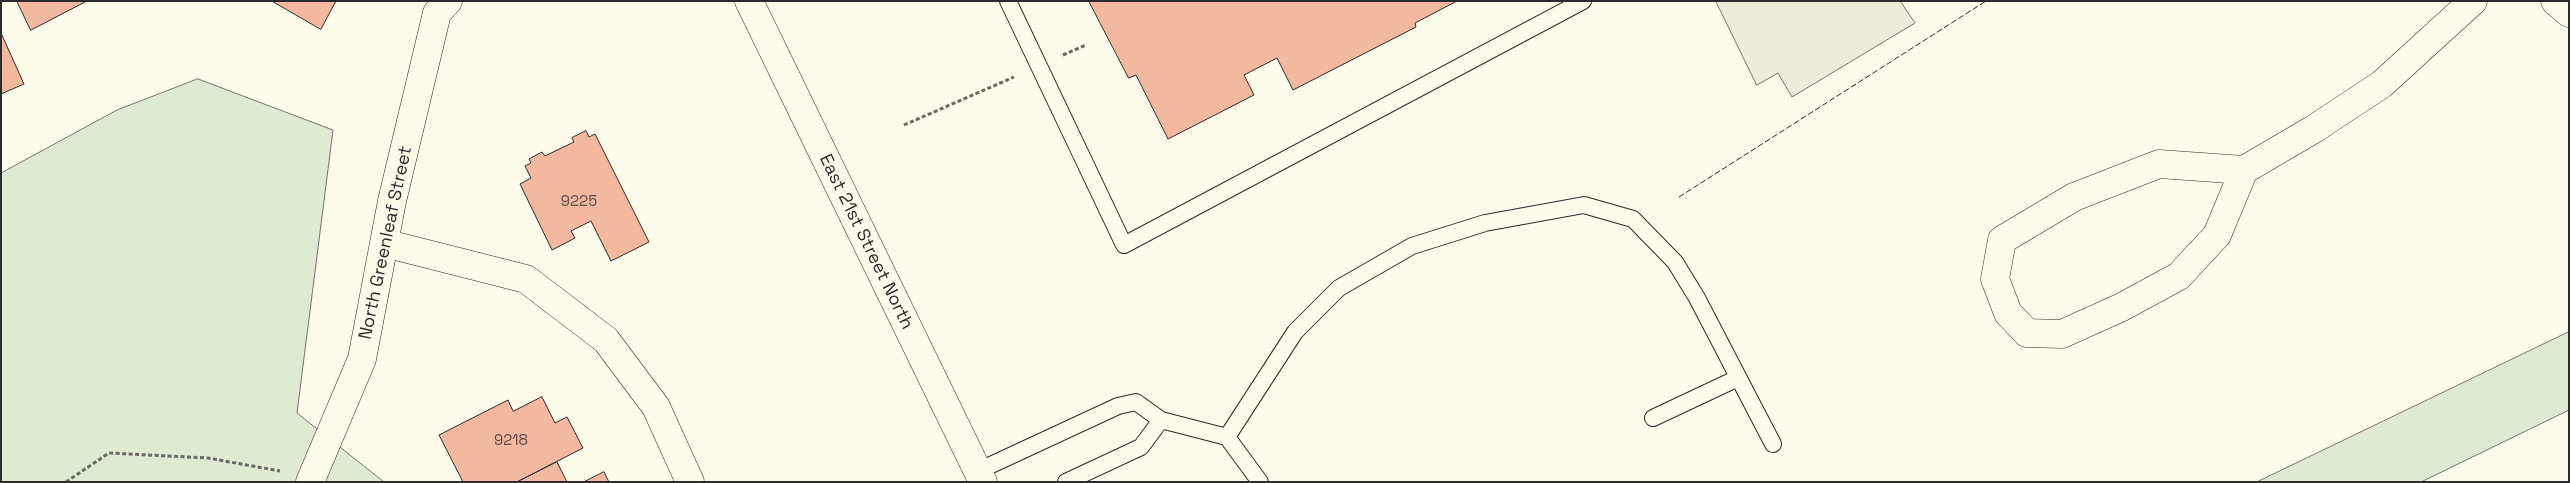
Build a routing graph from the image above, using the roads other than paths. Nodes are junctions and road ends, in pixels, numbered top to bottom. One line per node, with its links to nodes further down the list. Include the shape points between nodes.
1 (448, 1): 9 (street, North Greenleaf Street, via 437,13)
2 (749, 1): 15 (street, East 21st Street North)
3 (1008, 1): 4 (lane, via 1124,245)
4 (1583, 1)
5 (2473, 1): 8 (street, via 2382,84)
6 (2555, 1): 7 (street)
7 (2569, 13)
8 (2244, 170): 8 (street, via 2159,164 2074,197 2002,240 1994,279 2008,313 2027,333 2062,334 2179,276 2217,235)
9 (384, 243): 16 (street, North Greenleaf Street, via 362,359); 17 (street, via 526,279 606,340 656,407)
10 (1738, 378): 11 (lane); 13 (lane, via 1675,262 1633,219 1584,206 1485,223 1412,246 1339,288 1295,332); 14 (lane)
11 (1654, 418)
12 (1161, 420): 13 (lane); 15 (lane, via 1136,402 1118,406); 18 (lane, via 1140,446)
13 (1227, 438): 19 (lane)
14 (1773, 444)
15 (980, 476)
16 (310, 482)
17 (690, 482)
18 (1066, 482)
19 (1260, 482)

